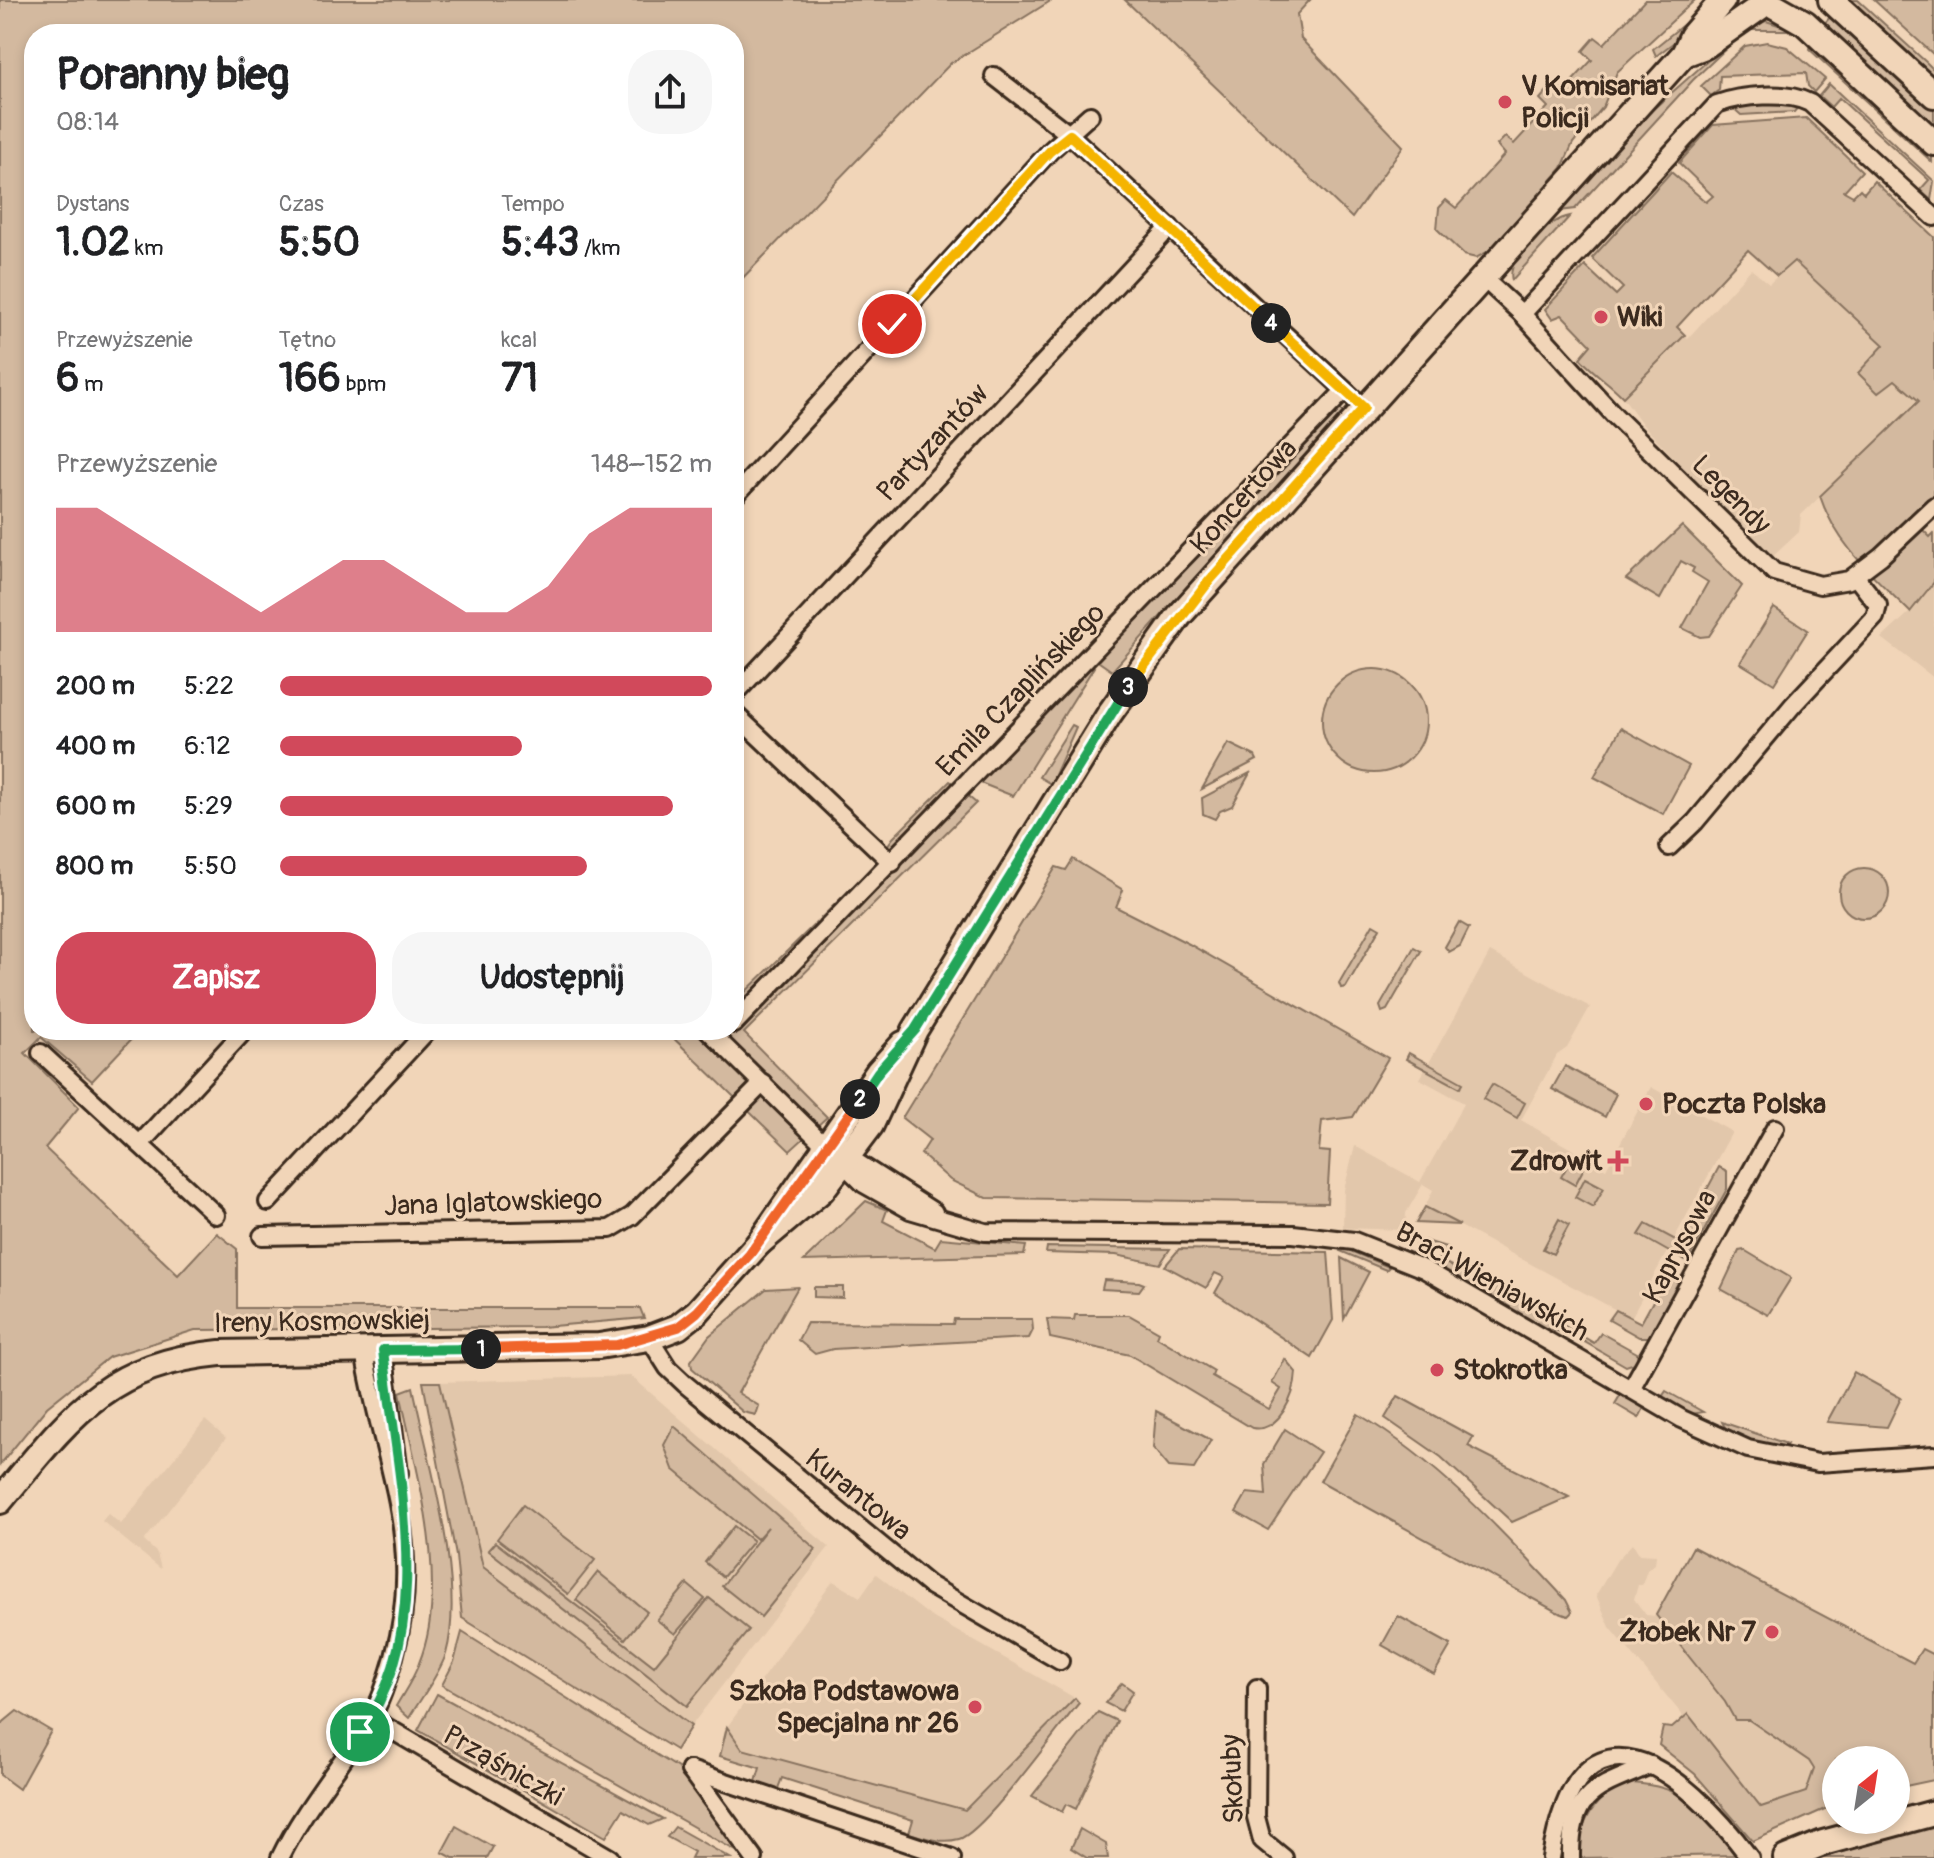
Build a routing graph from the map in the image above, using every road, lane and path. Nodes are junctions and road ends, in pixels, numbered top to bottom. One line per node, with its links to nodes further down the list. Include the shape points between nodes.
1 (1723, 0): 4 (street, Koncertowa, via 1692,36)
2 (1831, 0): 6 (street)
3 (1771, 3): 4 (street, Koncertowa); 9 (street, via 1805,23)
4 (1684, 54): 12 (street, Koncertowa)
5 (994, 76): 8 (street)
6 (1934, 95)
7 (1090, 115): 8 (street)
8 (1070, 135): 11 (street); 16 (street)
9 (1934, 143)
10 (1934, 217): 13 (street, via 1810,103 1797,97 1731,99 1717,104)
11 (1170, 227): 14 (street); 19 (street, Partyzantów)
12 (1482, 277): 13 (street, Legendy); 15 (street, Koncertowa)
13 (1522, 314): 18 (street, Legendy, via 1767,568 1820,585)
14 (1344, 391): 15 (street); 22 (street, Emila Czaplińskiego)
15 (1364, 408): 31 (street, Koncertowa, via 1210,580 1149,657 915,1030 883,1102)
16 (744, 486)
17 (1934, 506): 18 (street)
18 (1856, 577): 21 (street, via 1878,605 1875,617)
19 (744, 684)
20 (744, 722): 22 (street)
21 (1669, 847)
22 (892, 863): 23 (street, Emila Czaplińskiego)
23 (744, 1014)
24 (236, 1040): 30 (street)
25 (419, 1040): 32 (street)
26 (724, 1040): 28 (street, Braci Wieniawskich)
27 (41, 1053): 30 (street)
28 (763, 1083): 31 (street, Braci Wieniawskich); 34 (street, Jana Iglatowskiego, via 632,1216 610,1229)
29 (1775, 1128): 37 (street, Kaprysowa)
30 (140, 1144): 33 (street)
31 (840, 1156): 35 (street, Ireny Kosmowskiej, via 697,1312 678,1327); 37 (street, Braci Wieniawskich, via 956,1225 985,1232 1293,1234 1354,1241 1424,1269)
32 (268, 1202)
33 (216, 1215)
34 (262, 1236)
35 (649, 1338): 36 (street, Ireny Kosmowskiej, via 599,1346); 40 (street, Kurantowa, via 685,1384 903,1566)
36 (373, 1351): 39 (street, Ireny Kosmowskiej, via 220,1353 171,1360 134,1373 95,1396 69,1420); 42 (street, via 398,1452 407,1556 405,1616)
37 (1631, 1389): 38 (street, Braci Wieniawskich, via 1705,1431 1770,1455 1843,1463)
38 (1934, 1455)
39 (0, 1501)
40 (1060, 1661)
41 (1257, 1688): 49 (street, Skołuby, via 1256,1817 1262,1840)
42 (371, 1718): 45 (street); 46 (street, Prząśniczki)
43 (1651, 1765): 50 (street, via 1609,1760 1579,1779 1562,1810); 51 (street, via 1611,1779 1585,1799 1573,1827); 52 (street, via 1709,1806)
44 (1934, 1813): 53 (street)
45 (280, 1858)
46 (610, 1858)
47 (754, 1858): 48 (street, via 690,1770)
48 (952, 1858)
49 (1284, 1858)
50 (1551, 1858)
51 (1571, 1858)
52 (1750, 1858)
53 (1786, 1858)

